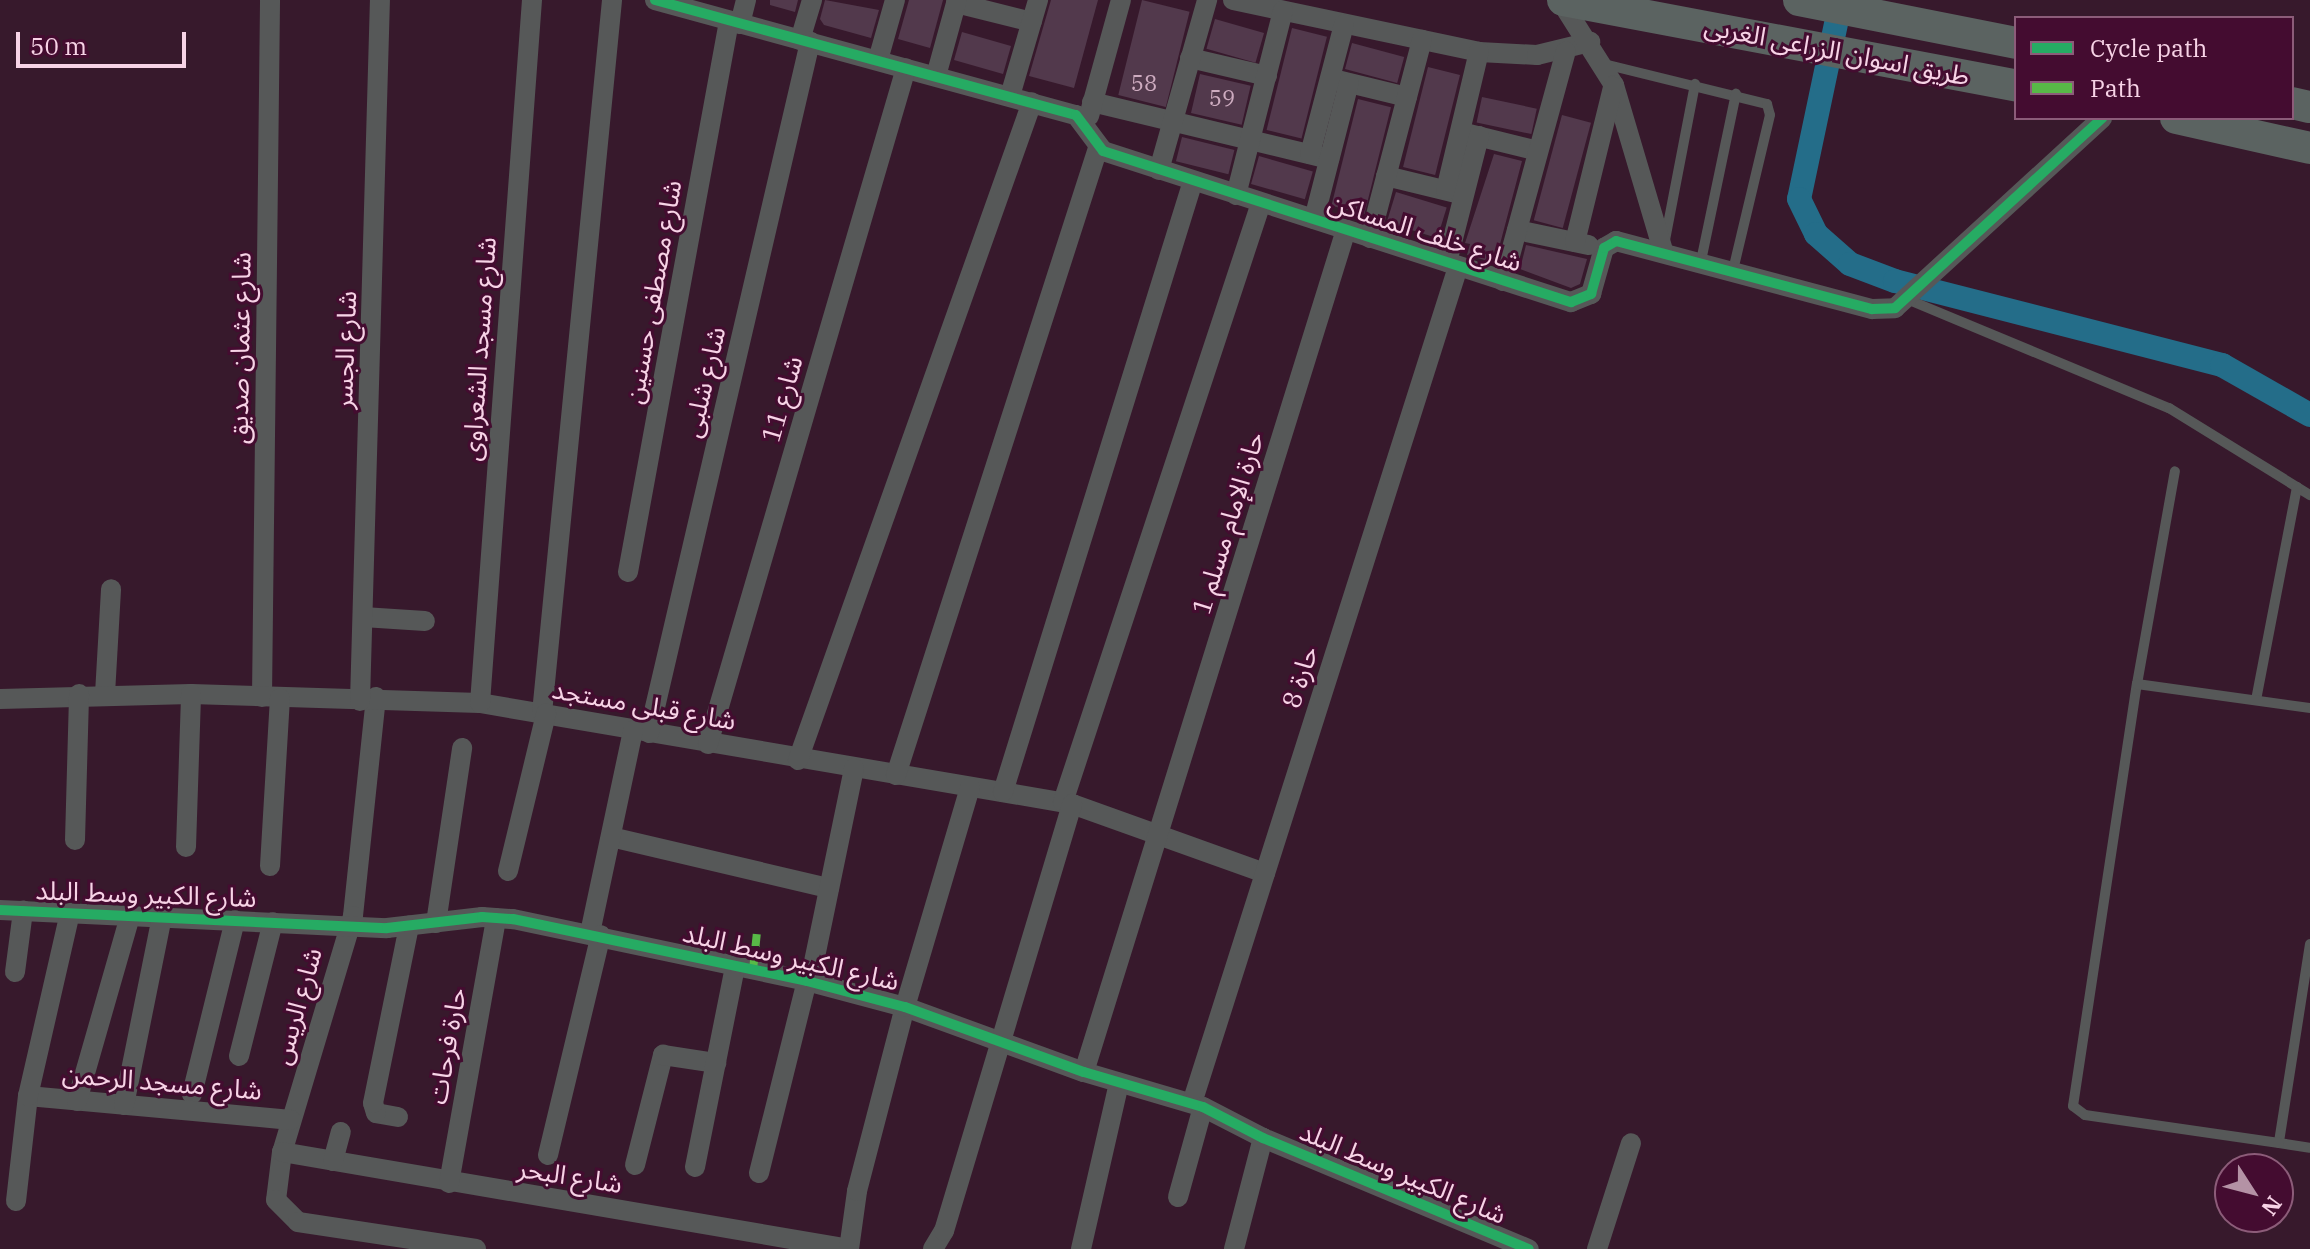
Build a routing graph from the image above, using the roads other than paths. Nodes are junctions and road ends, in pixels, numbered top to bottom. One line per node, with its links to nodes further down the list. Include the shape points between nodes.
1 (270, 0): 81 (street, شارع عثمان صديق)
2 (380, 0): 75 (street, شارع الجسر)
3 (532, 0): 85 (street, شارع مسجد الشعراوى)
4 (612, 0): 87 (street)
5 (655, 0): 16 (street)
6 (746, 0): 18 (street, شارع مصطفى حسنين)
7 (812, 0): 22 (street, شارع شلبى)
8 (895, 0): 28 (street)
9 (1038, 0): 19 (street)
10 (1121, 0): 41 (street)
11 (1207, 0): 27 (street)
12 (1233, 0): 17 (street)
13 (1561, 0): 23 (street); 36 (main road, طريق اسوان الزراعى الغربى)
14 (956, 1): 19 (street); 31 (street)
15 (1805, 1): 24 (main road, طريق اسوان الزراعى الغربى)
16 (684, 4): 18 (street)
17 (1283, 11): 20 (street); 32 (street)
18 (734, 22): 22 (street); 73 (street, شارع مصطفى حسنين)
19 (1032, 22): 38 (street)
20 (1344, 24): 21 (street); 33 (street)
21 (1422, 40): 26 (street); 39 (street)
22 (805, 41): 28 (street); 88 (street, شارع شلبى)
23 (1590, 42): 25 (street); 29 (street)
24 (2014, 43)
25 (1566, 51): 26 (street); 50 (street)
26 (1479, 52): 46 (street, حارة 8)
27 (1190, 58): 32 (street); 44 (street)
28 (878, 60): 30 (street)
29 (1604, 64): 34 (lane); 35 (street)
30 (906, 68): 31 (street); 89 (street, شارع 11)
31 (936, 76): 38 (street)
32 (1267, 76): 47 (street)
33 (1339, 81): 39 (street); 51 (street)
34 (1695, 84): 37 (lane); 64 (lane)
35 (1614, 85): 62 (street); 64 (street)
36 (2014, 86)
37 (1736, 94): 65 (lane); 67 (lane, via 1763,100 1770,115)
38 (1010, 96): 40 (street)
39 (1407, 97): 53 (street)
40 (1032, 102): 45 (street, via 1076,115); 91 (street)
41 (1092, 102): 44 (street); 45 (street)
42 (2100, 120): 69 (street)
43 (2185, 120): 49 (main road)
44 (1173, 121): 47 (street); 52 (street)
45 (1086, 124): 48 (street)
46 (1469, 134): 50 (street); 55 (street, حارة 8)
47 (1250, 140): 51 (street); 56 (street)
48 (1098, 148): 52 (street, شارع خلف المساكن); 93 (street)
49 (2310, 148)
50 (1538, 151): 60 (street)
51 (1319, 156): 58 (street)
52 (1159, 170): 54 (street, شارع خلف المساكن)
53 (1386, 176): 55 (street); 61 (street)
54 (1193, 181): 56 (street, شارع خلف المساكن); 95 (street)
55 (1455, 192): 66 (street, حارة 8)
56 (1236, 195): 57 (street, شارع خلف المساكن)
57 (1261, 203): 58 (street, شارع خلف المساكن); 96 (street)
58 (1314, 219): 59 (street, شارع خلف المساكن)
59 (1346, 230): 61 (street, شارع خلف المساكن); 97 (street, حارة الإمام مسلم 1)
60 (1517, 230): 62 (street); 68 (street)
61 (1370, 238): 66 (street, شارع خلف المساكن)
62 (1575, 242): 63 (street)
63 (1604, 248): 64 (street, via 1616,241); 68 (street, شارع خلف المساكن, via 1594,287 1578,302)
64 (1663, 250): 65 (street)
65 (1701, 261): 67 (street)
66 (1453, 265): 68 (street, شارع خلف المساكن); 103 (street, حارة 8)
67 (1733, 270): 69 (street, via 1872,309 1886,311)
68 (1503, 281)
69 (1913, 296): 71 (lane, via 2169,408)
70 (2175, 471): 77 (lane)
71 (2297, 487): 72 (lane); 84 (lane)
72 (2310, 495)
73 (628, 572)
74 (111, 589): 79 (street)
75 (363, 617): 76 (street); 83 (street, شارع الجسر)
76 (425, 621)
77 (2137, 684): 84 (lane); 137 (lane, via 2073,1106 2085,1115)
78 (79, 694): 79 (street, شارع قبلى مستجد); 82 (street, شارع قبلى مستجد); 99 (street)
79 (105, 694): 80 (street, شارع قبلى مستجد)
80 (191, 694): 81 (street, شارع قبلى مستجد); 100 (street)
81 (271, 697): 83 (street, شارع قبلى مستجد); 101 (street, شارع عثمان صديق)
82 (0, 699)
83 (368, 699): 85 (street, شارع قبلى مستجد); 114 (street, شارع الريس)
84 (2256, 700): 86 (lane)
85 (480, 703): 87 (street, شارع قبلى مستجد)
86 (2310, 708)
87 (544, 713): 88 (street, شارع قبلى مستجد); 102 (street)
88 (641, 732): 89 (street, شارع قبلى مستجد); 98 (street, شارع شلبى)
89 (708, 744): 91 (street, شارع قبلى مستجد)
90 (462, 748): 113 (street)
91 (798, 760): 92 (street, شارع قبلى مستجد)
92 (854, 769): 93 (street, شارع قبلى مستجد); 104 (street)
93 (896, 775): 94 (street, شارع قبلى مستجد)
94 (970, 787): 95 (street, شارع قبلى مستجد); 121 (street)
95 (1003, 792): 96 (street, شارع قبلى مستجد)
96 (1067, 803): 97 (street, شارع قبلى مستجد); 122 (street)
97 (1159, 832): 103 (street, شارع قبلى مستجد); 125 (street, حارة الإمام مسلم 1)
98 (611, 837): 104 (street); 116 (street, شارع شلبى)
99 (75, 840)
100 (186, 847)
101 (270, 866)
102 (508, 871)
103 (1265, 873): 131 (street, حارة 8)
104 (829, 888): 120 (street)
105 (0, 910): 106 (street, شارع الكبير وسط البلد)
106 (23, 911): 107 (street, شارع الكبير وسط البلد); 119 (street)
107 (70, 913): 108 (street, شارع الكبير وسط البلد); 128 (street)
108 (130, 916): 109 (street, شارع الكبير وسط البلد); 129 (street)
109 (162, 917): 111 (street, شارع الكبير وسط البلد); 130 (street)
110 (496, 918): 113 (street, شارع الكبير وسط البلد); 116 (street, شارع الكبير وسط البلد); 145 (street, حارة فرحات)
111 (235, 920): 112 (street, شارع الكبير وسط البلد); 127 (street)
112 (273, 922): 114 (street, شارع الكبير وسط البلد); 123 (street)
113 (436, 923): 115 (street, شارع الكبير وسط البلد)
114 (348, 926): 115 (street, شارع الكبير وسط البلد); 133 (street, شارع الريس)
115 (409, 926): 132 (street, via 373,1103 376,1113)
116 (596, 934): 118 (street, شارع الكبير وسط البلد); 140 (street, شارع شلبى)
117 (2310, 944): 137 (lane)
118 (735, 967): 120 (street, شارع الكبير وسط البلد); 124 (street)
119 (15, 972)
120 (809, 981): 121 (street, شارع الكبير وسط البلد); 144 (street)
121 (905, 1007): 122 (street, شارع الكبير وسط البلد); 149 (street, via 857,1191)
122 (1003, 1039): 125 (street, شارع الكبير وسط البلد); 150 (street, via 944,1231)
123 (239, 1056)
124 (716, 1063): 142 (street, via 663,1055); 143 (street)
125 (1084, 1072): 126 (street, شارع الكبير وسط البلد)
126 (1119, 1083): 131 (street, شارع الكبير وسط البلد); 151 (street)
127 (192, 1094)
128 (28, 1096): 129 (street, شارع مسجد الرحمن); 147 (street)
129 (77, 1101): 130 (street, شارع مسجد الرحمن)
130 (124, 1105): 133 (street, شارع مسجد الرحمن)
131 (1198, 1105): 135 (street, شارع الكبير وسط البلد); 146 (street, حارة 8)
132 (398, 1117)
133 (291, 1120): 139 (street, شارع الريس)
134 (341, 1132): 141 (street)
135 (1263, 1138): 152 (street); 153 (street, شارع الكبير وسط البلد)
136 (1631, 1143): 154 (street)
137 (2279, 1143): 138 (lane)
138 (2310, 1148)
139 (282, 1152): 141 (street, شارع البحر); 148 (street, شارع الريس, via 276,1200 298,1222)
140 (548, 1155)
141 (333, 1161): 145 (street, شارع البحر)
142 (635, 1165)
143 (695, 1167)
144 (759, 1173)
145 (449, 1183): 149 (street, شارع البحر)
146 (1178, 1197)
147 (16, 1201)
148 (476, 1249)
149 (849, 1249)
150 (933, 1249)
151 (1081, 1249)
152 (1234, 1249)
153 (1529, 1249)
154 (1597, 1249)

